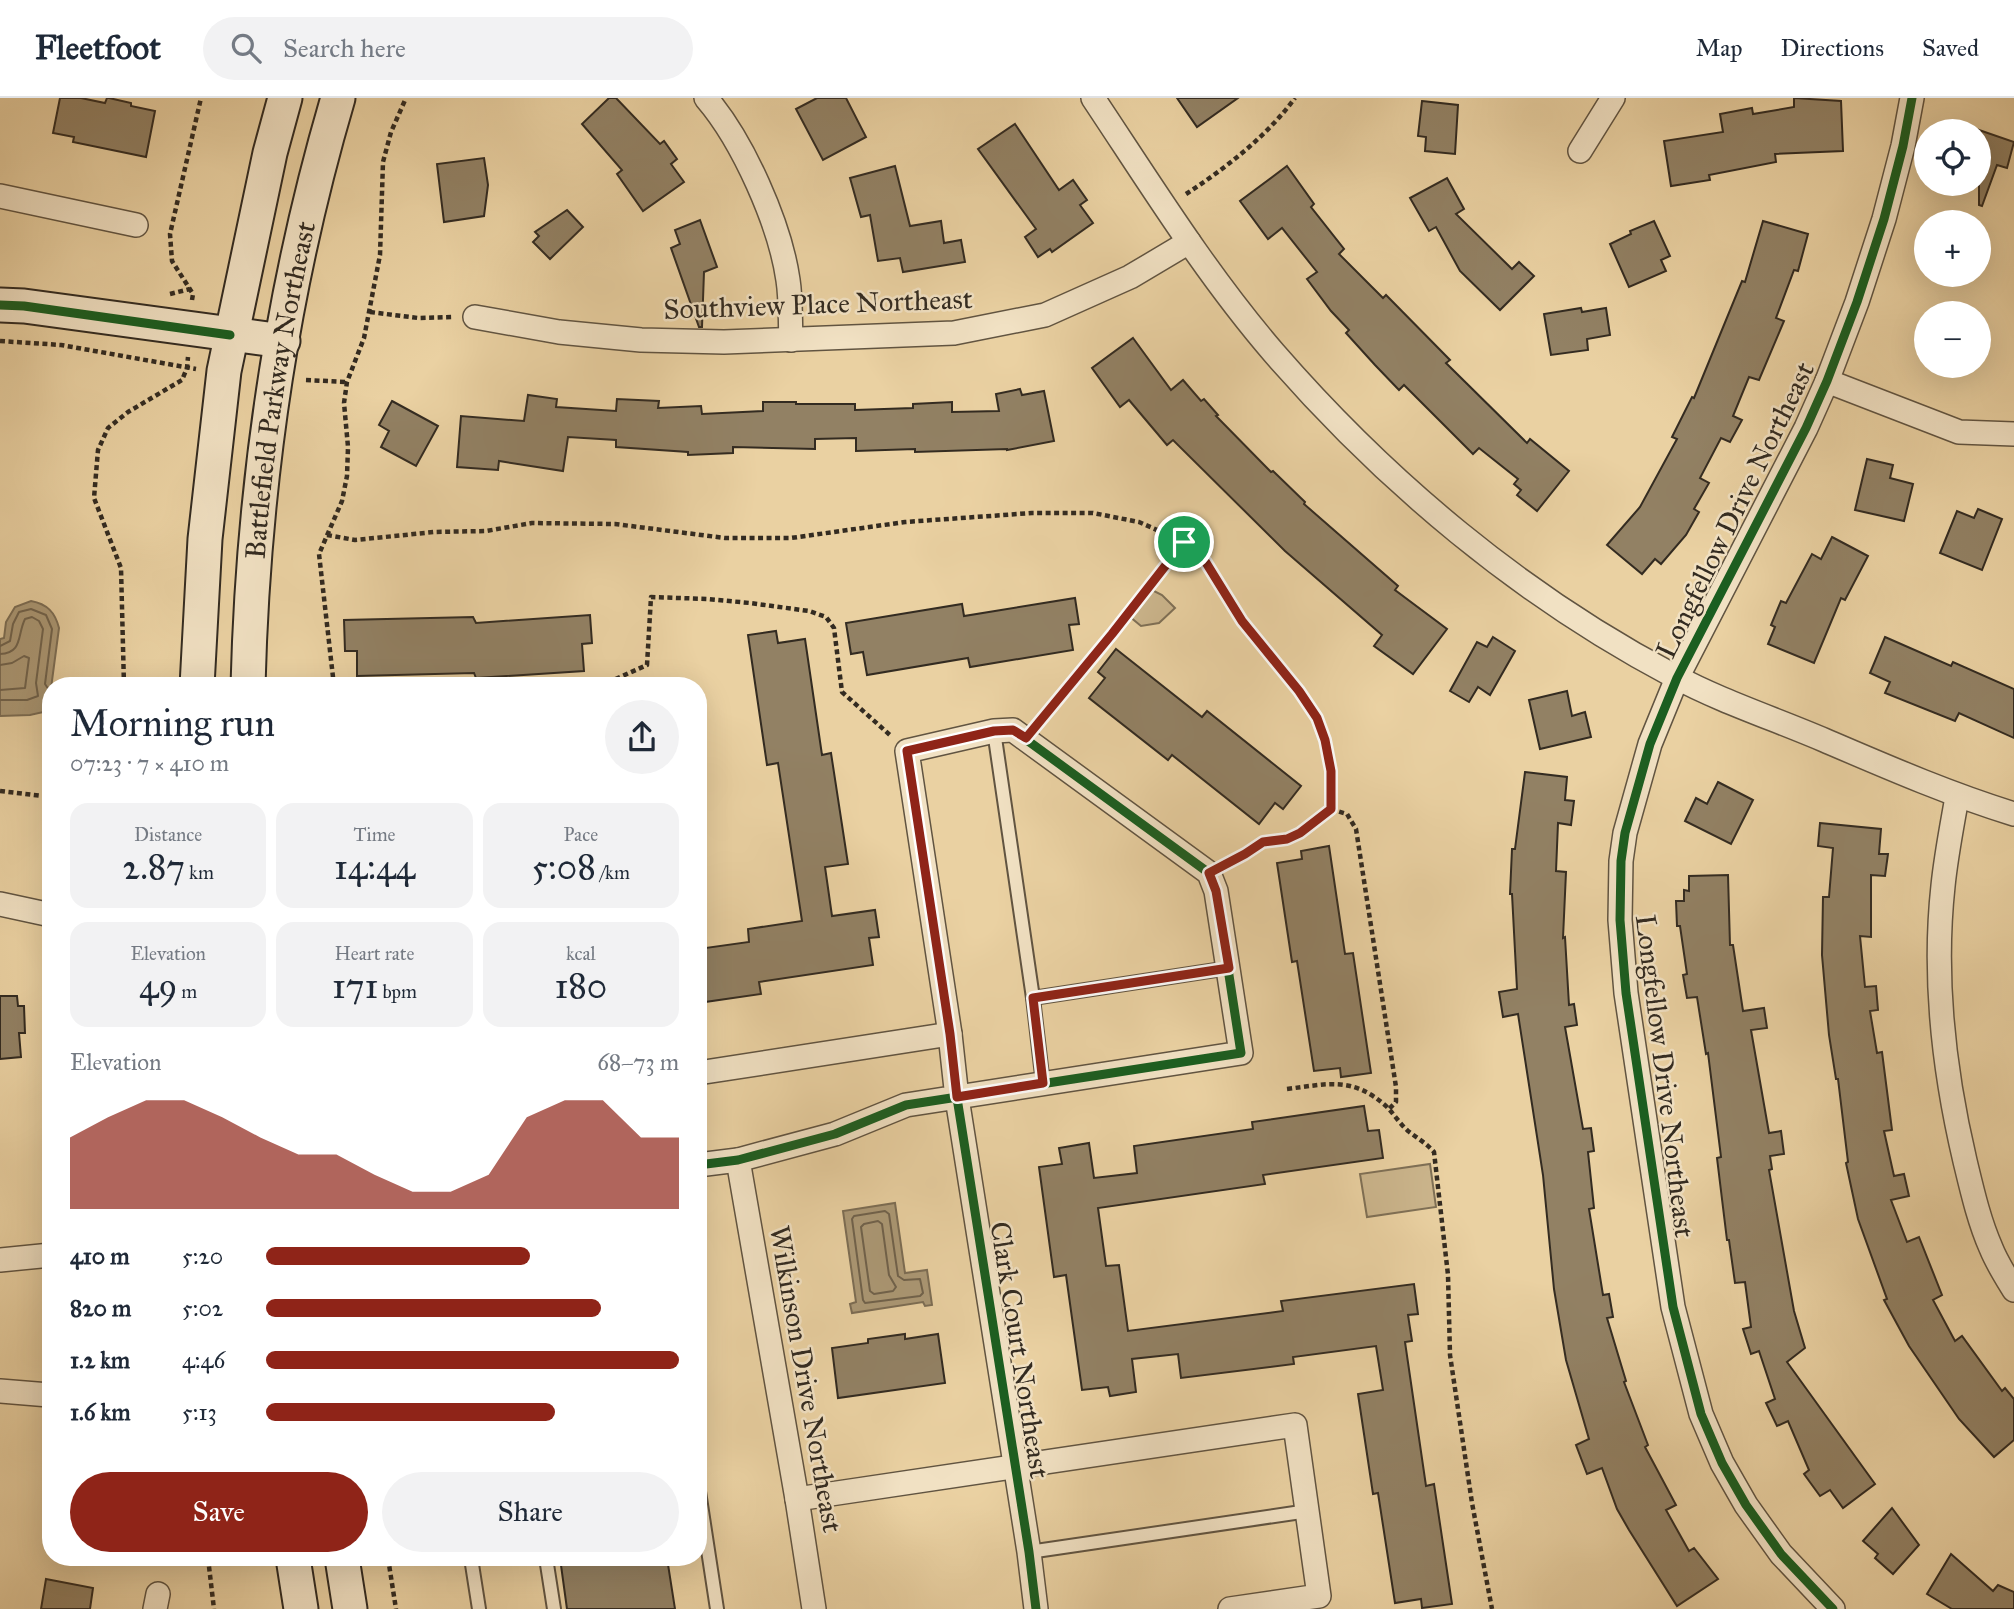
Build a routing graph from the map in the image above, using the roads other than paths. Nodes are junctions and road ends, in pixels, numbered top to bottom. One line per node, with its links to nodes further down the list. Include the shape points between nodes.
1 (285, 98): 13 (main road, Battlefield Parkway Northeast)
2 (338, 98): 15 (main road, Battlefield Parkway Northeast, via 295,266)
3 (706, 98): 14 (street, via 747,161 773,221 788,279)
4 (1093, 98): 10 (street)
5 (1613, 98): 7 (street)
6 (1912, 98): 16 (street, Longfellow Drive Northeast, via 1884,219)
7 (1580, 151)
8 (0, 196): 9 (street)
9 (136, 225)
10 (1189, 243): 14 (street, Southview Place Northeast, via 1045,315 954,333); 20 (street, via 1272,351 1377,462 1497,564 1559,608)
11 (0, 305): 13 (main road)
12 (475, 317): 14 (street, Southview Place Northeast, via 641,340)
13 (230, 335): 15 (main road); 18 (main road, Battlefield Parkway Northeast, via 205,539)
14 (791, 340)
15 (283, 341): 19 (main road, Battlefield Parkway Northeast, via 253,577)
16 (1827, 381): 17 (street, via 1959,432); 20 (street, Longfellow Drive Northeast)
17 (2014, 435)
18 (197, 677)
19 (248, 677)
20 (1676, 678): 22 (street); 56 (street, Longfellow Drive Northeast, via 1650,744 1625,833 1620,920 1626,993 1672,1307 1701,1415 1722,1464 1781,1554)
21 (994, 731): 26 (street, via 1013,730 1026,738 1209,873); 27 (lane); 28 (street, Clark Court Northeast, via 907,751)
22 (1957, 797): 23 (street); 36 (street, via 1943,886 1940,944 1946,1061 1971,1187 1991,1248)
23 (2014, 814)
24 (0, 904): 25 (street)
25 (42, 913)
26 (1229, 968): 27 (lane); 30 (street, via 1241,1053)
27 (1033, 998): 30 (lane)
28 (950, 1034): 29 (street); 31 (street, Clark Court Northeast)
29 (707, 1072)
30 (1043, 1083): 31 (street)
31 (957, 1097): 32 (street, via 906,1105 835,1134); 39 (street, Clark Court Northeast)
32 (738, 1160): 33 (street); 40 (street, Wilkinson Drive Northeast)
33 (707, 1164)
34 (42, 1256): 35 (street)
35 (0, 1260)
36 (2014, 1290)
37 (0, 1391): 38 (street)
38 (42, 1394)
39 (1016, 1466): 40 (street, Clark Court Northeast); 41 (street, Clark Court Northeast, via 1295,1425); 43 (street, Clark Court Northeast)
40 (797, 1499): 53 (street, Wilkinson Drive Northeast)
41 (1308, 1511): 43 (lane); 55 (street, Clark Court Northeast, via 1318,1596)
42 (707, 1544): 52 (lane)
43 (1029, 1552): 54 (street, Clark Court Northeast)
44 (294, 1566): 48 (main road)
45 (343, 1566): 49 (main road)
46 (472, 1566): 50 (lane)
47 (548, 1566): 51 (lane)
48 (301, 1609)
49 (350, 1609)
50 (479, 1609)
51 (554, 1609)
52 (717, 1609)
53 (814, 1609)
54 (1036, 1609)
55 (1230, 1609)
56 (1833, 1609)

